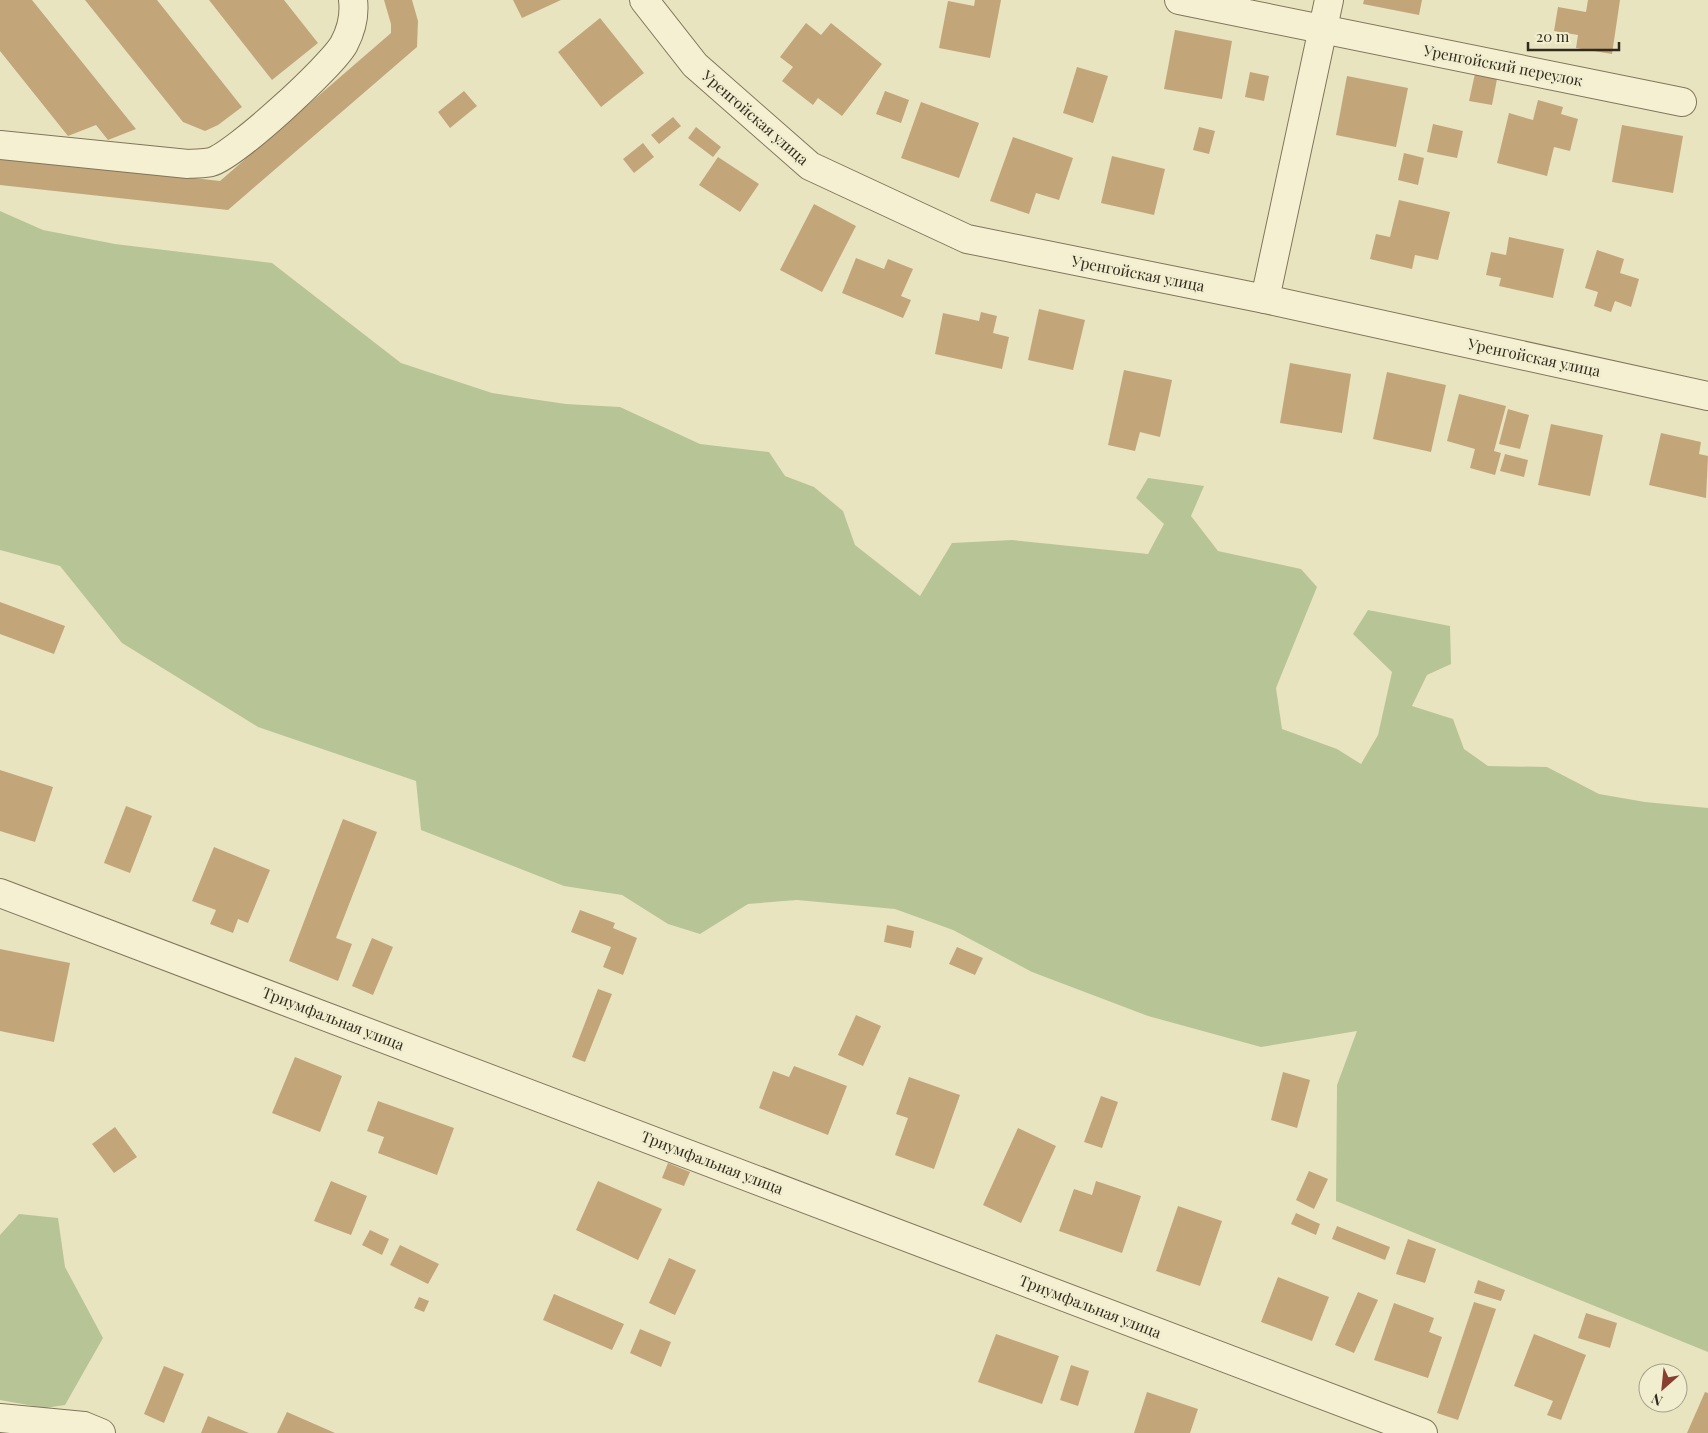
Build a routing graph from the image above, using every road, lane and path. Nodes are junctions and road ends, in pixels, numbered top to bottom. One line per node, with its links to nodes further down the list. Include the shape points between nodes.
1 (353, 0): 7 (street, via 355,18 344,45 316,76 236,149 211,162 188,164)
2 (644, 0): 8 (street, Уренгойская улица, via 695,66 810,166 967,239)
3 (1179, 0): 5 (street, Уренгойский переулок)
4 (1329, 0): 5 (street)
5 (1323, 30): 6 (street, Уренгойский переулок); 8 (street)
6 (1682, 102)
7 (0, 145)
8 (1265, 299): 9 (street, Уренгойская улица)
9 (1708, 396)
10 (0, 893): 13 (street, Триумфальная улица)
11 (0, 1418): 12 (street, via 84,1426)
12 (101, 1433)
13 (1423, 1433)

